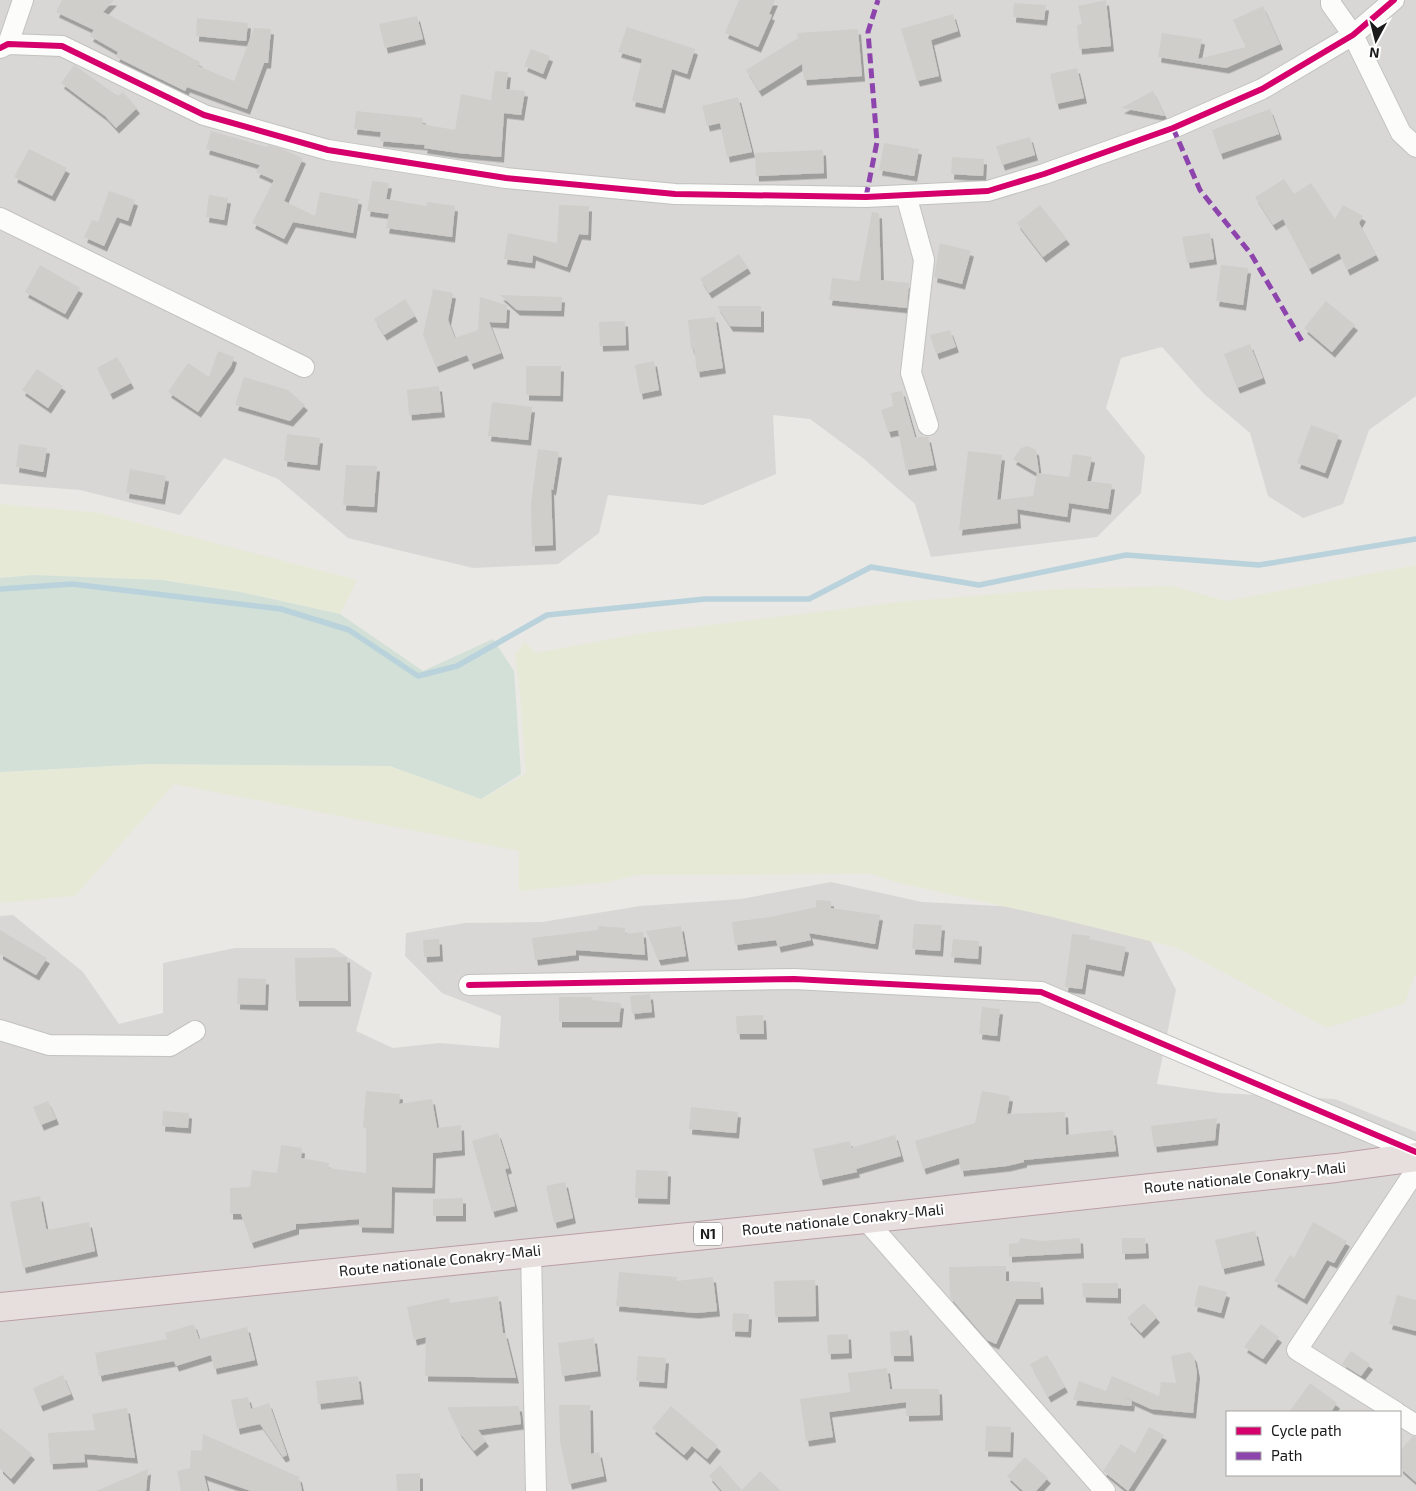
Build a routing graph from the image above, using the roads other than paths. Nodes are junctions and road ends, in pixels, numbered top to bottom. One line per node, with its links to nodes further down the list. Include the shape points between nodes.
1 (23, 0): 5 (street)
2 (1330, 0): 4 (street)
3 (1394, 0): 4 (street)
4 (1353, 34): 6 (street, via 1401,133); 7 (street, via 1262,89 1173,128 988,192)
5 (4, 46): 7 (street, via 62,46 204,115 328,150 506,178 674,194)
6 (1416, 147)
7 (906, 195): 10 (street, via 924,260 911,373)
8 (0, 218): 9 (street)
9 (304, 367)
10 (928, 425)
11 (469, 985): 14 (street, via 794,979 1041,992)
12 (0, 1030): 13 (street, via 48,1045 170,1046)
13 (195, 1031)
14 (1416, 1152)
15 (1416, 1157): 17 (highway, Route nationale Conakry-Mali / N1)
16 (1416, 1170): 20 (street, via 1297,1350)
17 (865, 1218): 18 (highway, Route nationale Conakry-Mali / N1); 24 (street)
18 (531, 1251): 19 (highway, Route nationale Conakry-Mali / N1); 23 (street)
19 (0, 1308)
20 (1394, 1411)
21 (1401, 1416): 22 (street)
22 (1416, 1425)
23 (536, 1491)
24 (1105, 1491)

